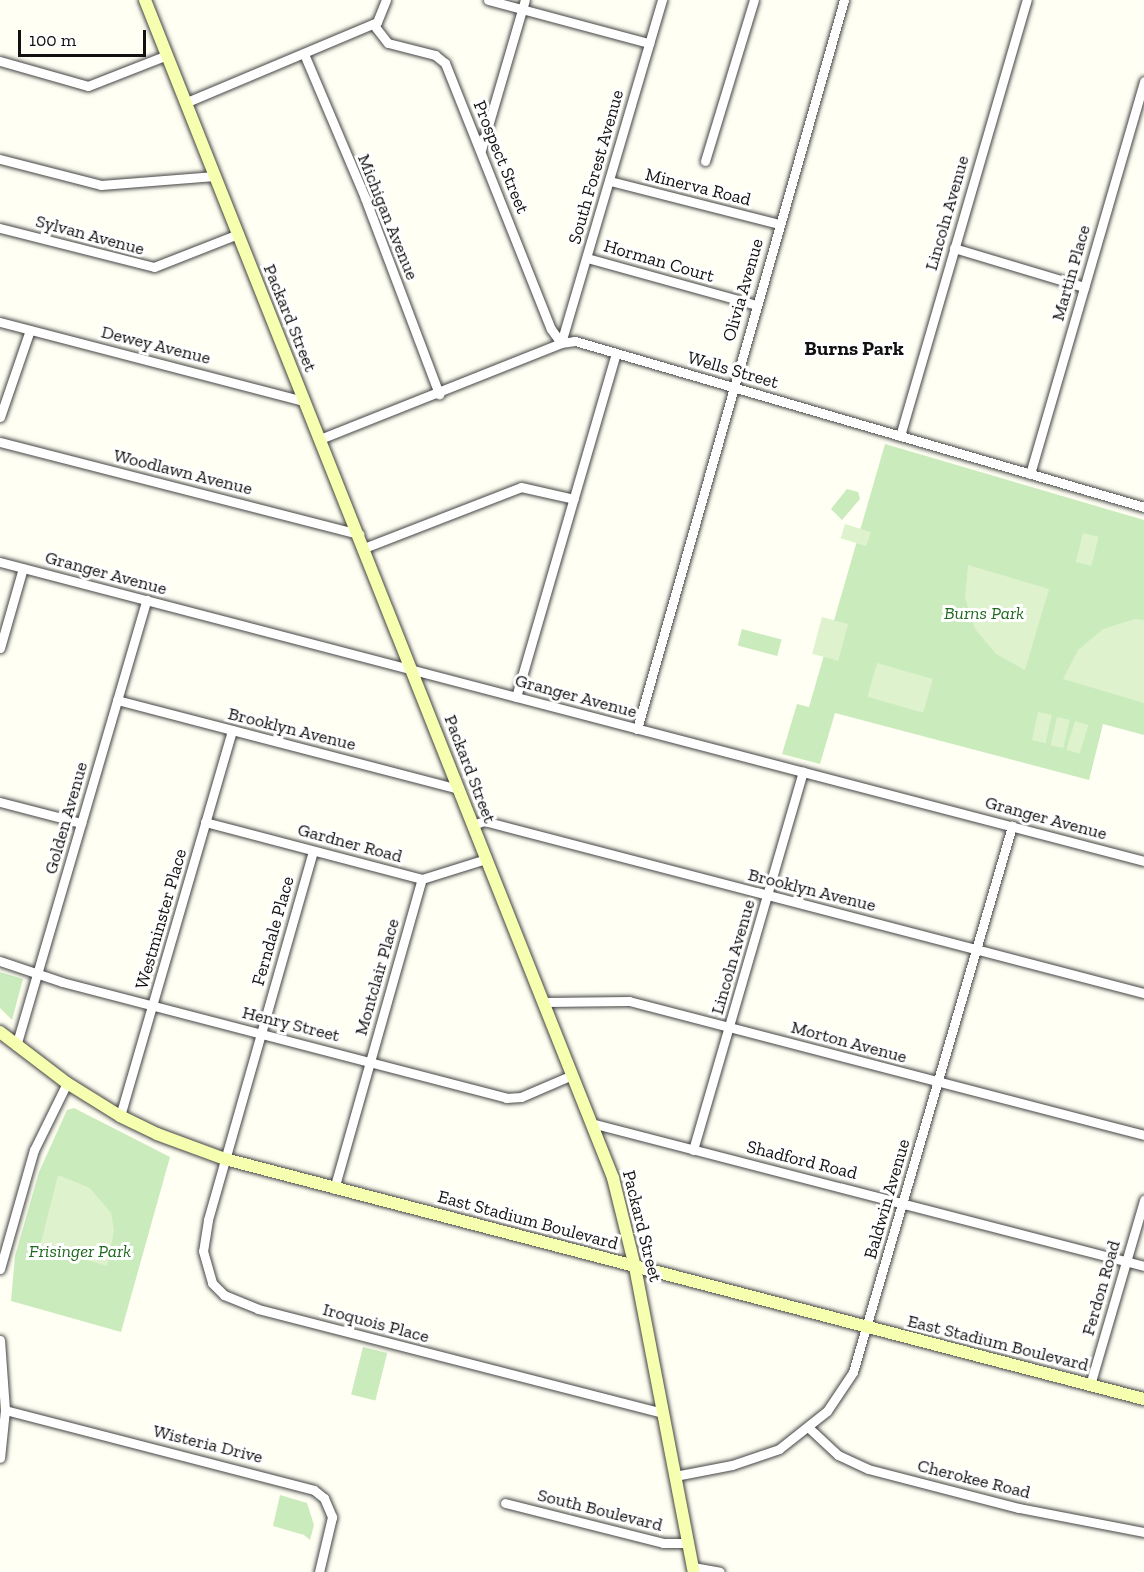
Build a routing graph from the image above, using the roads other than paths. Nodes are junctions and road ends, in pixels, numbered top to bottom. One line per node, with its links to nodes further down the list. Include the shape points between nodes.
1 (145, 0): 13 (main road, Packard Street)
2 (386, 0): 10 (street, via 381,17)
3 (488, 0): 9 (street)
4 (525, 0): 9 (street)
5 (662, 0): 11 (street, South Forest Avenue)
6 (754, 0): 19 (street)
7 (844, 0): 22 (street, Olivia Avenue)
8 (1027, 0): 25 (street, Lincoln Avenue)
9 (523, 10): 11 (street); 17 (street)
10 (373, 24): 12 (street); 17 (street, Prospect Street, via 388,43 441,58)
11 (649, 43): 21 (street, South Forest Avenue)
12 (304, 54): 16 (street); 34 (street, Michigan Avenue, via 365,198)
13 (166, 55): 14 (street, via 88,86); 16 (main road, Packard Street)
14 (0, 61)
15 (1144, 81): 27 (street, Martin Place)
16 (188, 102): 20 (main road, Packard Street)
17 (481, 151): 31 (street, Prospect Street, via 551,329)
18 (0, 159): 20 (street, via 101,185)
19 (705, 161)
20 (215, 176): 24 (main road, Packard Street)
21 (610, 181): 22 (street, Minerva Road); 26 (street, South Forest Avenue)
22 (779, 224): 28 (street, Olivia Avenue)
23 (0, 228): 24 (street, Sylvan Avenue, via 154,267)
24 (238, 234): 35 (main road, Packard Street)
25 (954, 248): 27 (street); 37 (street, Lincoln Avenue)
26 (587, 258): 28 (street, Horman Court); 31 (street, South Forest Avenue)
27 (1084, 287): 40 (street, Martin Place)
28 (756, 305): 33 (street, Olivia Avenue)
29 (0, 322): 30 (street, Dewey Avenue)
30 (30, 330): 35 (street, Dewey Avenue); 36 (street)
31 (561, 343): 32 (street, Wells Street, via 575,341); 34 (street, Wells Street)
32 (616, 354): 33 (street, Wells Street); 41 (street)
33 (734, 386): 37 (street, Wells Street); 52 (street, Olivia Avenue)
34 (439, 393): 38 (street, Wells Street)
35 (304, 400): 38 (main road, Packard Street)
36 (0, 417)
37 (900, 436): 40 (street, Wells Street)
38 (320, 439): 43 (main road, Packard Street)
39 (0, 442): 43 (street, Woodlawn Avenue)
40 (1030, 474): 42 (street, Wells Street)
41 (574, 499): 44 (street, via 521,487); 50 (street)
42 (1144, 507)
43 (359, 534): 44 (main road, Packard Street)
44 (364, 548): 49 (main road, Packard Street)
45 (0, 562): 46 (street, Granger Avenue)
46 (23, 568): 47 (street, Granger Avenue); 48 (street)
47 (146, 600): 49 (street, Granger Avenue); 51 (street, Golden Avenue)
48 (0, 648)
49 (412, 672): 50 (street, Granger Avenue); 55 (main road, Packard Street)
50 (516, 697): 52 (street, Granger Avenue)
51 (117, 700): 53 (street, Brooklyn Avenue); 58 (street, Golden Avenue)
52 (637, 729): 54 (street, Granger Avenue)
53 (231, 730): 55 (street, Brooklyn Avenue); 57 (street, Westminster Place)
54 (803, 772): 60 (street, Granger Avenue); 65 (street, Lincoln Avenue)
55 (459, 789): 59 (main road, Packard Street)
56 (0, 802): 58 (street)
57 (205, 822): 61 (street, Gardner Road); 71 (street, Westminster Place)
58 (81, 823): 68 (street, Golden Avenue)
59 (473, 825): 62 (main road, Packard Street); 65 (street, Brooklyn Avenue, via 484,821)
60 (1012, 826): 63 (street, Granger Avenue); 66 (street, Baldwin Avenue)
61 (313, 851): 64 (street, Gardner Road); 74 (street, Ferndale Place)
62 (486, 859): 64 (street, Gardner Road); 70 (main road, Packard Street)
63 (1144, 861)
64 (422, 879): 76 (street, Montclair Place)
65 (768, 895): 66 (street, Brooklyn Avenue); 72 (street, Lincoln Avenue)
66 (977, 949): 69 (street, Brooklyn Avenue); 78 (street, Baldwin Avenue)
67 (0, 961): 68 (street, Henry Street)
68 (38, 973): 71 (street, Henry Street); 75 (street, Golden Avenue)
69 (1144, 993)
70 (543, 1002): 72 (street, Morton Avenue, via 629,1001); 77 (main road, Packard Street)
71 (154, 1006): 74 (street, Henry Street); 80 (street, Westminster Place)
72 (729, 1028): 78 (street, Morton Avenue); 83 (street, Lincoln Avenue)
73 (0, 1032): 75 (main road, East Stadium Boulevard)
74 (262, 1035): 76 (street, Henry Street); 84 (street, Ferndale Place)
75 (16, 1046): 79 (main road, East Stadium Boulevard)
76 (370, 1062): 77 (street, Henry Street, via 513,1099); 85 (street, Montclair Place)
77 (572, 1076): 81 (main road, Packard Street)
78 (938, 1082): 82 (street, Morton Avenue); 87 (street, Baldwin Avenue)
79 (66, 1083): 80 (main road, East Stadium Boulevard); 91 (street, via 34,1150)
80 (120, 1116): 84 (main road, East Stadium Boulevard)
81 (591, 1123): 83 (street, Shadford Road); 90 (main road, Packard Street, via 617,1190)
82 (1144, 1135)
83 (693, 1150): 87 (street, Shadford Road)
84 (225, 1159): 85 (main road, East Stadium Boulevard); 97 (street, Iroquois Place, via 203,1251 213,1283 232,1299)
85 (334, 1189): 90 (main road, East Stadium Boulevard)
86 (1144, 1200): 88 (street, Ferdon Road)
87 (904, 1203): 88 (street, Shadford Road); 92 (street, Baldwin Avenue)
88 (1126, 1262): 89 (street, Shadford Road); 94 (street, Ferdon Road)
89 (1144, 1266)
90 (635, 1267): 92 (main road, East Stadium Boulevard); 97 (main road, Packard Street)
91 (0, 1269)
92 (867, 1328): 94 (main road, East Stadium Boulevard); 98 (street, Baldwin Avenue, via 853,1372 840,1395)
93 (0, 1340): 96 (street)
94 (1090, 1385): 95 (main road, East Stadium Boulevard)
95 (1144, 1399)
96 (4, 1410): 99 (street); 105 (street, Wisteria Drive, via 314,1490 324,1498 332,1517)
97 (662, 1413): 100 (main road, Packard Street)
98 (809, 1428): 100 (street, Baldwin Avenue, via 779,1449 757,1458); 102 (street, Cherokee Road, via 838,1455 868,1469 1019,1508)
99 (0, 1458)
100 (675, 1476): 103 (main road, Packard Street)
101 (505, 1503): 103 (street, South Boulevard, via 663,1543)
102 (1144, 1532)
103 (688, 1542): 104 (main road, Packard Street)
104 (693, 1570): 106 (street)
105 (319, 1572)
106 (720, 1572)

